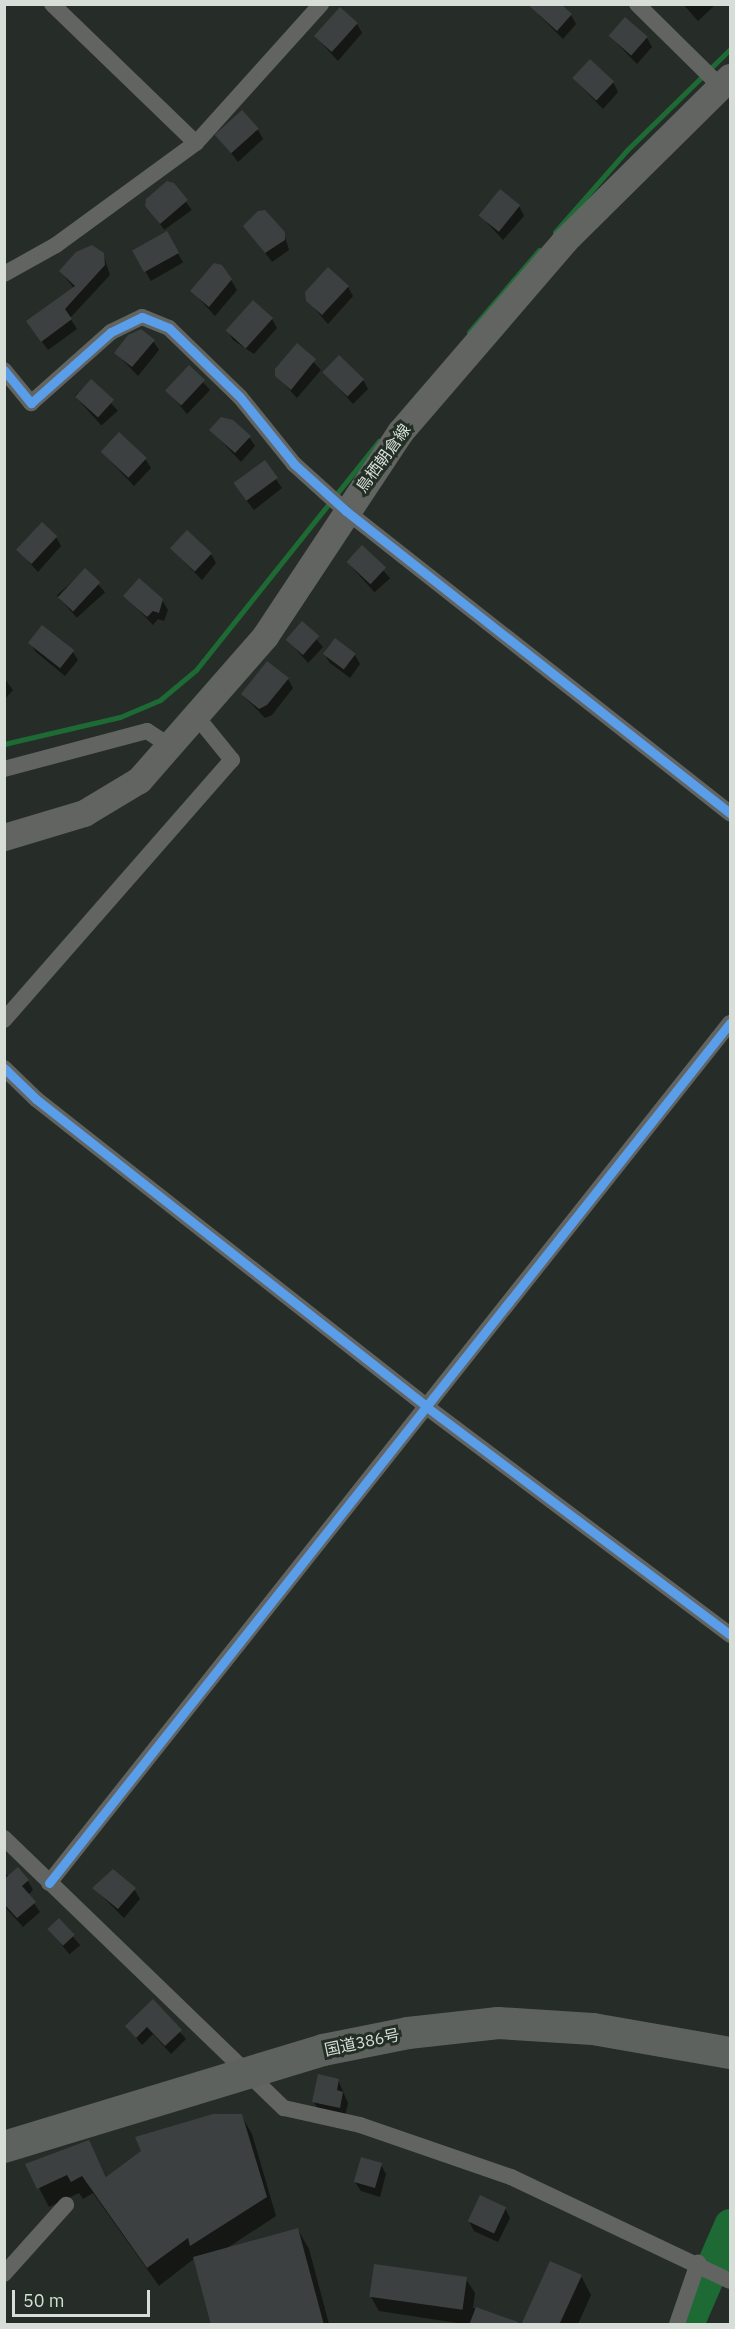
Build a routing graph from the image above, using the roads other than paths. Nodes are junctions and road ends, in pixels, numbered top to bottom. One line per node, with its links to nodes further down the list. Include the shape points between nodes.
1 (52, 4): 5 (street)
2 (321, 4): 5 (street)
3 (637, 4): 4 (street)
4 (720, 84): 8 (main road, 鳥栖朝倉線, via 564,241 400,432)
5 (196, 143): 6 (street, via 56,245)
6 (4, 274)
7 (4, 370): 8 (street, via 31,403 111,332 142,317 169,327 240,397 294,464)
8 (345, 511): 9 (main road, 鳥栖朝倉線, via 265,636); 12 (street)
9 (197, 717): 10 (main road, 鳥栖朝倉線); 14 (street, via 232,760)
10 (170, 746): 11 (street, via 147,731); 13 (main road, 鳥栖朝倉線, via 139,780 84,813)
11 (4, 769)
12 (730, 813)
13 (4, 837)
14 (4, 1020)
15 (730, 1023): 17 (street)
16 (4, 1068): 17 (street, via 36,1099)
17 (428, 1408): 18 (street); 20 (street)
18 (730, 1635)
19 (4, 1838): 20 (street)
20 (49, 1883): 22 (street)
21 (730, 2053): 22 (highway, 国道386号, via 593,2029 498,2024 408,2033 323,2050)
22 (248, 2075): 23 (highway, 国道386号); 25 (street, via 284,2108 360,2125 511,2177)
23 (4, 2147)
24 (66, 2205): 26 (street)
25 (698, 2263): 27 (street); 28 (street)
26 (4, 2274)
27 (730, 2281)
28 (677, 2325)

